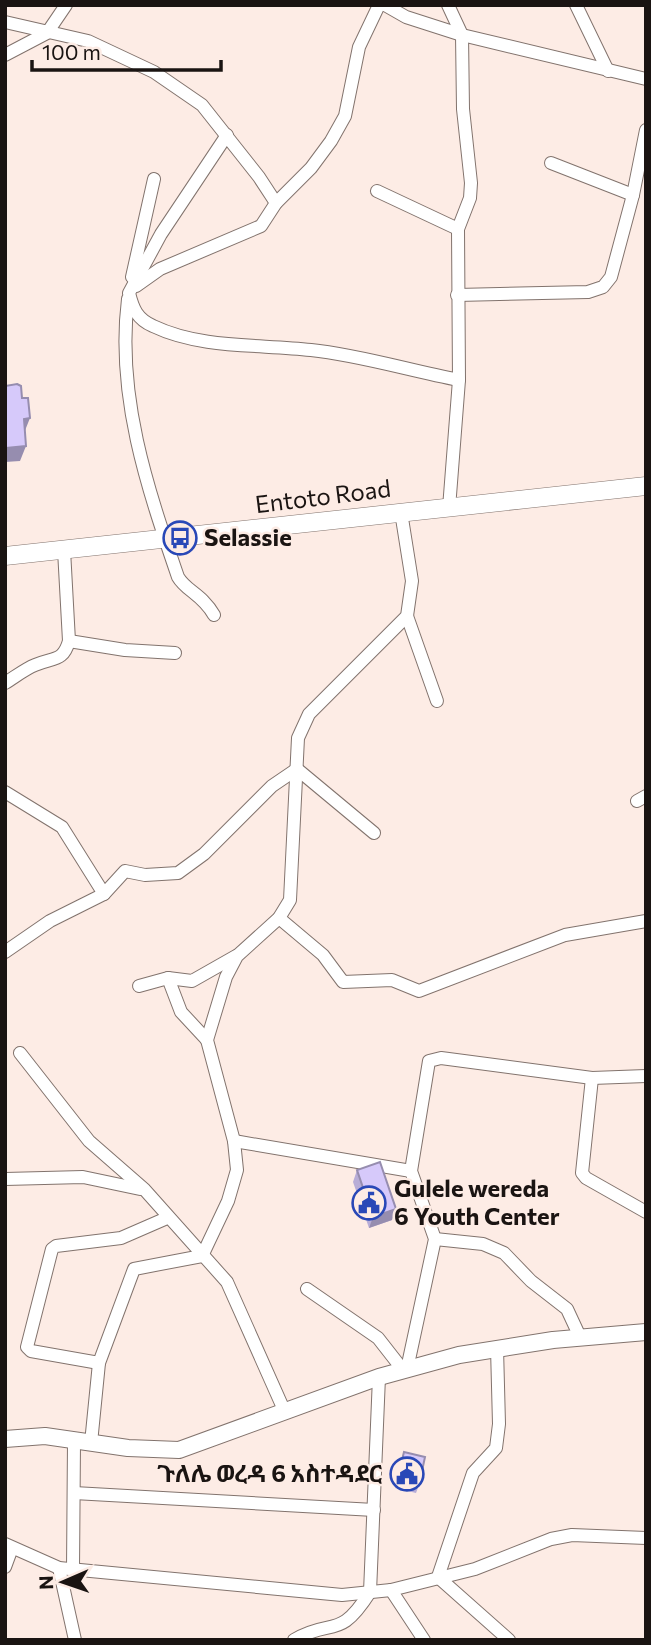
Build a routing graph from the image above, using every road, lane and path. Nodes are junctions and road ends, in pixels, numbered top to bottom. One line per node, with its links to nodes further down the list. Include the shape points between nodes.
1 (66, 5): 7 (street)
2 (379, 5): 19 (street, via 359,47 345,116 312,168)
3 (385, 5): 8 (street)
4 (448, 5): 8 (street)
5 (576, 5): 10 (street)
6 (5, 22): 7 (street)
7 (47, 33): 9 (street); 13 (street, via 88,41 154,72 202,105)
8 (462, 35): 10 (street); 20 (street, via 471,183)
9 (5, 55)
10 (608, 71): 11 (street)
11 (646, 79)
12 (646, 130): 14 (street)
13 (226, 135): 19 (street); 21 (street, via 161,234)
14 (645, 136): 18 (street)
15 (551, 163): 18 (street)
16 (154, 179): 21 (street)
17 (377, 191): 20 (street)
18 (633, 195): 22 (street, via 611,277 604,287 588,292)
19 (275, 203): 21 (street, via 261,226 160,269)
20 (458, 229): 22 (street)
21 (129, 293): 23 (street, via 140,319 188,338 314,350); 27 (street, via 124,334 128,406)
22 (457, 295): 23 (street)
23 (459, 380): 25 (street)
24 (646, 486): 25 (main road, Entoto Road)
25 (449, 508): 26 (main road, Entoto Road)
26 (401, 512): 27 (main road, Entoto Road); 31 (street, via 412,580)
27 (166, 540): 28 (main road, Entoto Road); 30 (street, via 182,583 198,593)
28 (64, 551): 29 (main road, Entoto Road); 32 (street)
29 (5, 556)
30 (214, 615)
31 (407, 616): 35 (street); 36 (street, via 309,714 298,738)
32 (69, 640): 33 (street); 34 (street, via 65,655 58,660 35,665)
33 (175, 653)
34 (5, 683)
35 (437, 701)
36 (297, 769): 38 (street); 39 (street, via 272,786 204,854 178,873 125,871); 40 (street, via 290,900)
37 (5, 792): 39 (street, via 62,827)
38 (374, 833)
39 (104, 894): 42 (street, via 50,921)
40 (279, 918): 41 (street, via 323,955 343,982 392,980 419,991 565,935); 43 (street)
41 (646, 921)
42 (5, 952)
43 (237, 956): 44 (street, via 192,981); 46 (street)
44 (168, 978): 45 (street); 46 (street, via 181,1012)
45 (139, 986)
46 (207, 1040): 50 (street)
47 (20, 1053): 53 (street, via 89,1141)
48 (646, 1076): 49 (street)
49 (592, 1078): 51 (street, via 433,1058 427,1066); 54 (street, via 582,1173)
50 (234, 1142): 51 (street); 57 (street, via 237,1170)
51 (411, 1171): 56 (street)
52 (5, 1179): 53 (street, via 83,1177)
53 (144, 1189): 55 (street)
54 (646, 1212)
55 (167, 1218): 57 (street); 62 (street, via 121,1238 56,1246 50,1254 27,1347)
56 (435, 1240): 60 (street, via 483,1244 504,1253 567,1308); 63 (street)
57 (202, 1256): 62 (street, via 134,1269); 65 (street, via 227,1282)
58 (307, 1289): 63 (street, via 378,1338)
59 (646, 1332): 60 (street)
60 (580, 1337): 61 (street)
61 (497, 1348): 63 (street); 76 (street, via 496,1448 473,1473)
62 (99, 1363): 68 (street)
63 (405, 1369): 64 (street)
64 (379, 1377): 65 (street); 70 (street)
65 (284, 1410): 68 (street, via 179,1450)
66 (5, 1439): 67 (street, via 45,1436)
67 (74, 1442): 68 (street); 69 (street)
68 (91, 1443)
69 (74, 1493): 70 (street); 75 (street)
70 (374, 1510): 78 (street)
71 (646, 1538): 76 (street, via 572,1535)
72 (9, 1546): 73 (street); 74 (street)
73 (5, 1567)
74 (59, 1568): 75 (street); 79 (street)
75 (73, 1570): 78 (street, via 342,1595)
76 (438, 1577): 77 (street); 82 (street)
77 (391, 1590): 78 (street); 81 (street)
78 (370, 1592): 80 (street, via 343,1625)
79 (75, 1640)
80 (294, 1640)
81 (424, 1640)
82 (509, 1640)

